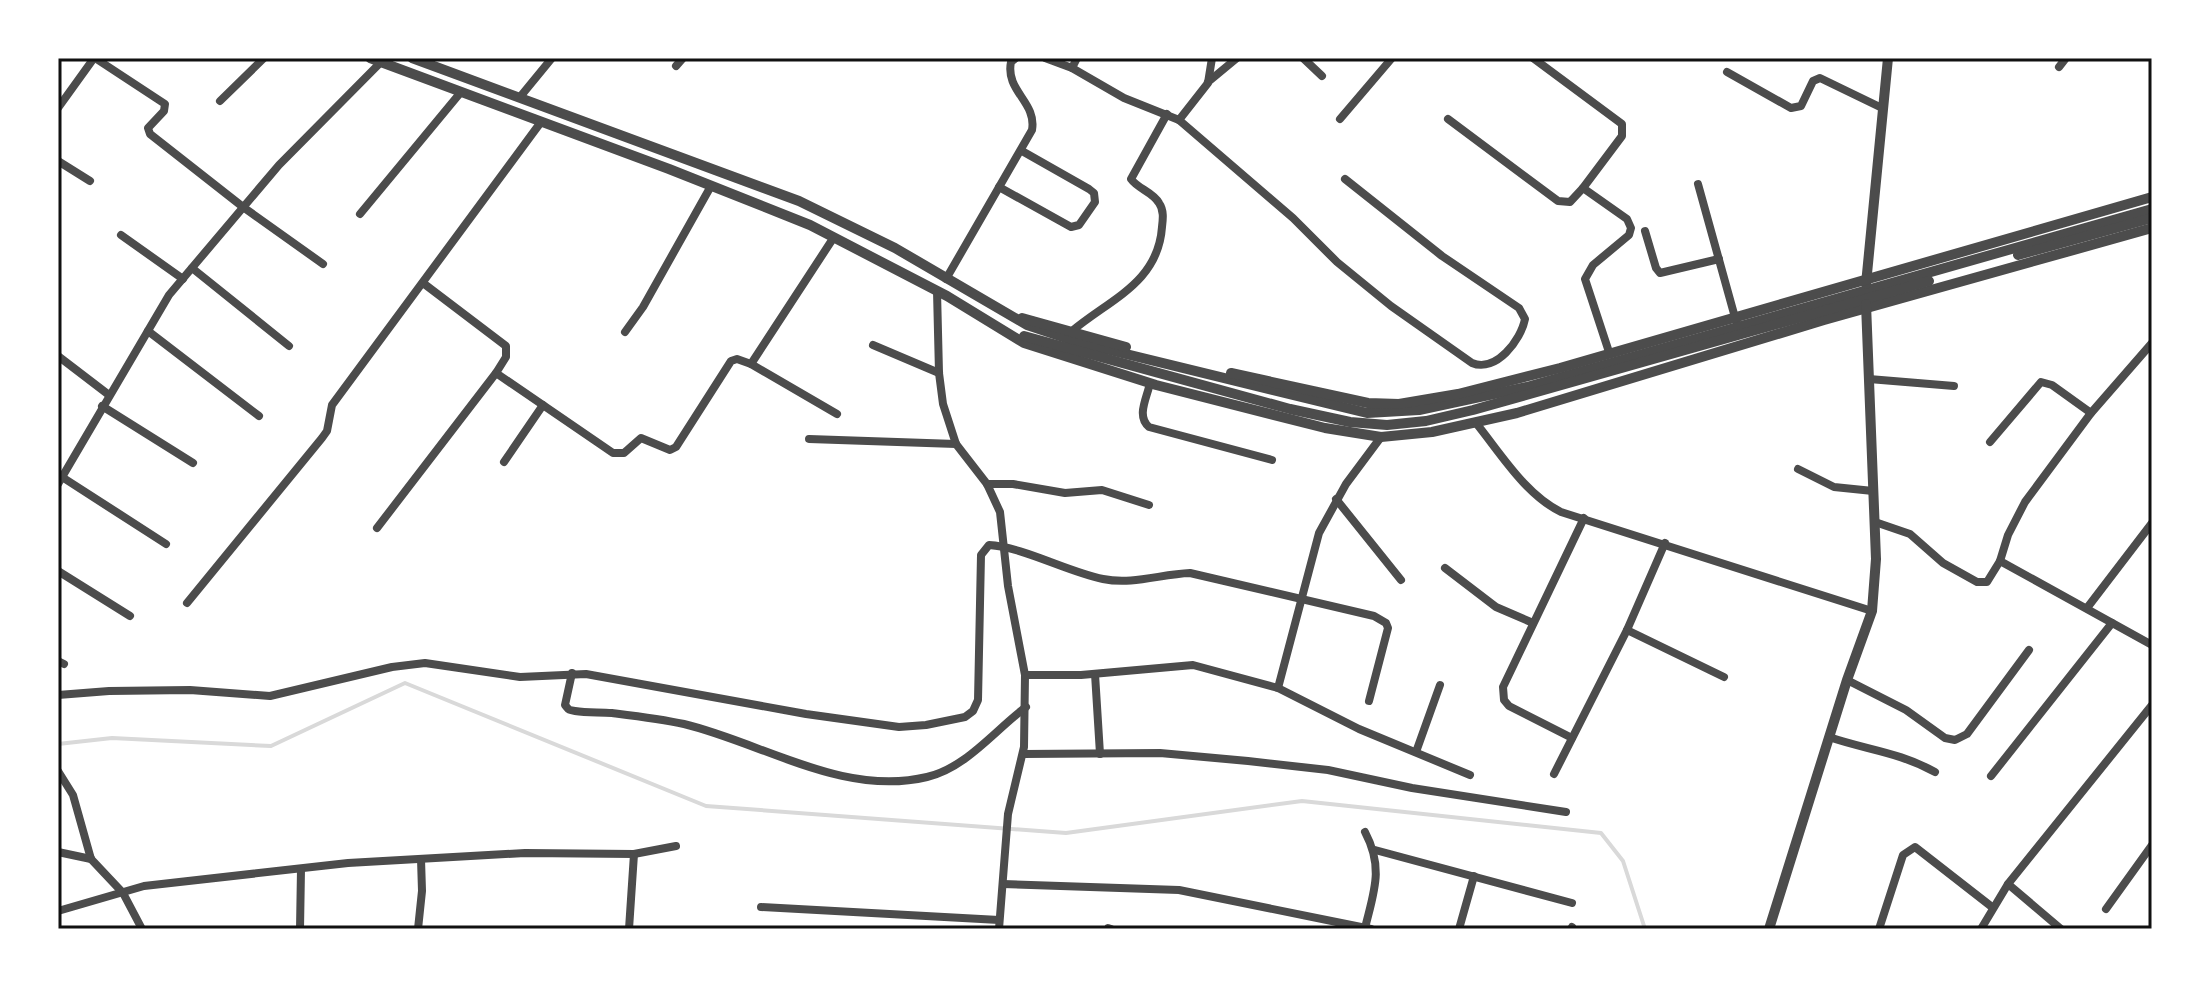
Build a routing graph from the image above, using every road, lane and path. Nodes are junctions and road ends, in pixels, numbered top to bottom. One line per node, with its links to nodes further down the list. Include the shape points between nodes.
1 (94, 58): 27 (street); 43 (street, via 165,104 148,128 150,134)
2 (264, 58): 26 (street)
3 (370, 58): 17 (street)
4 (412, 58): 25 (street)
5 (552, 58): 25 (street)
6 (683, 58): 18 (street)
7 (1045, 58): 20 (street)
8 (1077, 58): 20 (street)
9 (1212, 58): 23 (street)
10 (1237, 58): 23 (street)
11 (1303, 58): 22 (street)
12 (1392, 58): 30 (street)
13 (1533, 58): 41 (street, via 1622,124 1622,136)
14 (1888, 58): 28 (street)
15 (2066, 58): 19 (street)
16 (1010, 59): 34 (street, via 1011,81 1034,118)
17 (384, 60): 24 (street); 43 (street)
18 (676, 66)
19 (2059, 67)
20 (1072, 68): 29 (street, via 1124,98)
21 (1727, 72): 28 (street, via 1791,108 1801,106 1813,81 1820,78)
22 (1322, 76)
23 (1208, 83): 32 (street)
24 (461, 92): 33 (street); 45 (street)
25 (520, 97): 58 (street, via 799,201)
26 (220, 101)
27 (58, 108)
28 (1882, 108): 59 (street)
29 (1167, 114): 32 (street); 69 (street, via 1131,179 1162,208 1155,261 1133,287)
30 (1340, 119)
31 (1448, 119): 41 (street, via 1558,201 1570,202)
32 (1179, 120): 36 (street, via 1391,306 1472,363 1486,366 1500,360 1523,326 1519,308 1442,256)
33 (541, 122): 39 (street); 60 (street)
34 (1022, 151): 40 (street); 40 (street, via 1089,189 1095,202 1079,225 1071,227)
35 (58, 161): 37 (street)
36 (1345, 179)
37 (90, 181)
38 (1698, 184): 53 (street)
39 (711, 186): 50 (street); 70 (street)
40 (999, 187): 58 (street)
41 (1583, 188): 75 (street, via 1631,223 1629,235 1593,265 1585,279)
42 (2152, 197): 51 (street)
43 (243, 207): 54 (street); 55 (street)
44 (2152, 209): 65 (street, via 1527,387 1395,414 1339,408 1081,343)
45 (360, 214)
46 (2152, 218): 68 (street, via 1473,410 1387,425 1290,409)
47 (2152, 228): 56 (street)
48 (1645, 231): 53 (street, via 1660,273)
49 (121, 235): 57 (street)
50 (834, 237): 62 (street); 78 (street)
51 (1996, 242): 52 (street); 56 (street)
52 (1940, 258): 59 (street); 61 (street)
53 (1719, 259): 64 (street)
54 (323, 264)
55 (192, 268): 57 (street); 74 (street)
56 (2004, 271): 61 (street)
57 (183, 279): 67 (street)
58 (946, 279): 65 (street)
59 (1867, 280): 63 (street); 64 (street)
60 (423, 283): 79 (street, via 506,346); 116 (street, via 332,405 322,438)
61 (1947, 287): 63 (street)
62 (937, 291): 68 (street); 80 (street)
63 (1866, 309): 72 (street); 81 (street)
64 (1735, 316): 66 (street); 72 (street)
65 (1012, 317): 69 (street)
66 (1691, 329): 75 (street); 77 (street, via 1699,342)
67 (148, 331): 84 (street); 89 (street)
68 (1007, 331): 82 (street, via 1052,354)
69 (1072, 331): 75 (street, via 1337,397 1399,404 1458,394)
70 (625, 332)
71 (2152, 343): 87 (street)
72 (1746, 344): 77 (street)
73 (873, 345): 80 (street)
74 (289, 346)
75 (1609, 352)
76 (58, 357): 84 (street)
77 (1698, 358): 90 (street)
78 (751, 364): 85 (street, via 731,361 670,450 641,438 624,453 613,453); 88 (street)
79 (496, 373): 85 (street); 107 (street)
80 (939, 373): 94 (street)
81 (1869, 379): 83 (street); 101 (street)
82 (1150, 383): 91 (street); 95 (street, via 1142,415 1149,427)
83 (1954, 386)
84 (109, 395): 86 (street)
85 (543, 405): 96 (street)
86 (102, 406): 97 (street); 99 (street)
87 (2091, 413): 93 (street, via 2041,382); 111 (street, via 2025,502)
88 (837, 414)
89 (259, 416)
90 (1476, 423): 91 (street); 104 (street, via 1534,494)
91 (1381, 437): 102 (street)
92 (809, 439): 94 (street)
93 (1990, 442)
94 (956, 444): 100 (street)
95 (1272, 460)
96 (504, 462)
97 (193, 463)
98 (1798, 469): 101 (street, via 1834,487)
99 (60, 481): 109 (street)
100 (987, 484): 103 (street, via 1057,493 1102,490); 110 (street, via 1000,512)
101 (1873, 491): 105 (street)
102 (1336, 499): 114 (street); 115 (street, via 1319,533)
103 (1149, 505)
104 (1584, 518): 108 (street); 120 (street)
105 (1875, 522): 111 (street, via 1910,534 1943,563 1977,582 1987,582); 118 (street)
106 (2152, 523): 117 (street)
107 (377, 528)
108 (1665, 543): 118 (street); 122 (street)
109 (166, 544)
110 (1003, 548): 115 (street, via 1102,579 1137,581 1190,573); 125 (street, via 989,545 981,555 978,700 973,711 947,722 899,727); 127 (street)
111 (2000, 561): 117 (street)
112 (1445, 568): 120 (street, via 1496,607)
113 (58, 571): 119 (street)
114 (1401, 580)
115 (1300, 599): 131 (street); 133 (street, via 1348,608 1386,623)
116 (187, 603)
117 (2087, 608): 121 (street)
118 (1872, 611): 129 (street)
119 (130, 616)
120 (1533, 623): 137 (street, via 1503,687 1504,700)
121 (2112, 623): 123 (street); 145 (street)
122 (1627, 630): 128 (street); 137 (street)
123 (2152, 645)
124 (2029, 650): 129 (street, via 1967,734 1955,740)
125 (572, 673): 132 (street, via 520,677 425,663 270,696 190,690); 135 (street, via 568,709 681,723 864,780 898,781 944,771)
126 (1095, 674): 127 (street); 131 (street, via 1193,665); 140 (street)
127 (1025, 675): 135 (street)
128 (1724, 677)
129 (1847, 680): 136 (street)
130 (1440, 685): 138 (street)
131 (1278, 688): 138 (street)
132 (58, 695)
133 (1369, 701)
134 (2152, 705): 158 (street)
135 (1026, 707): 139 (street)
136 (1829, 737): 142 (street, via 1901,755); 173 (street)
137 (1572, 738): 143 (street)
138 (1416, 752): 144 (street)
139 (1023, 754): 140 (street); 157 (street, via 1008,814)
140 (1100, 754): 146 (street, via 1160,753 1328,770)
141 (59, 772): 153 (street, via 73,795)
142 (1935, 772)
143 (1554, 774)
144 (1470, 775)
145 (1991, 776)
146 (1566, 812)
147 (1365, 832): 150 (street)
148 (2152, 845): 163 (street)
149 (676, 846): 152 (street)
150 (1375, 850): 156 (street); 166 (street, via 1378,870)
151 (58, 852): 153 (street)
152 (634, 854): 154 (street); 171 (street)
153 (91, 859): 159 (street)
154 (421, 859): 155 (street); 170 (street)
155 (301, 869): 159 (street, via 144,886); 169 (street)
156 (1474, 876): 160 (street); 172 (street)
157 (1003, 884): 165 (street); 166 (street, via 1179,890)
158 (2008, 884): 162 (street); 167 (street)
159 (123, 893): 164 (street); 168 (street)
160 (1572, 903)
161 (761, 907): 165 (street)
162 (1992, 907): 174 (street, via 1915,847 1903,855); 175 (street)
163 (2106, 909)
164 (58, 911)
165 (999, 925)
166 (1368, 928)
167 (2059, 928)
168 (142, 929)
169 (300, 929)
170 (418, 929)
171 (629, 929)
172 (1459, 929)
173 (1769, 929)
174 (1879, 929)
175 (1981, 929)

